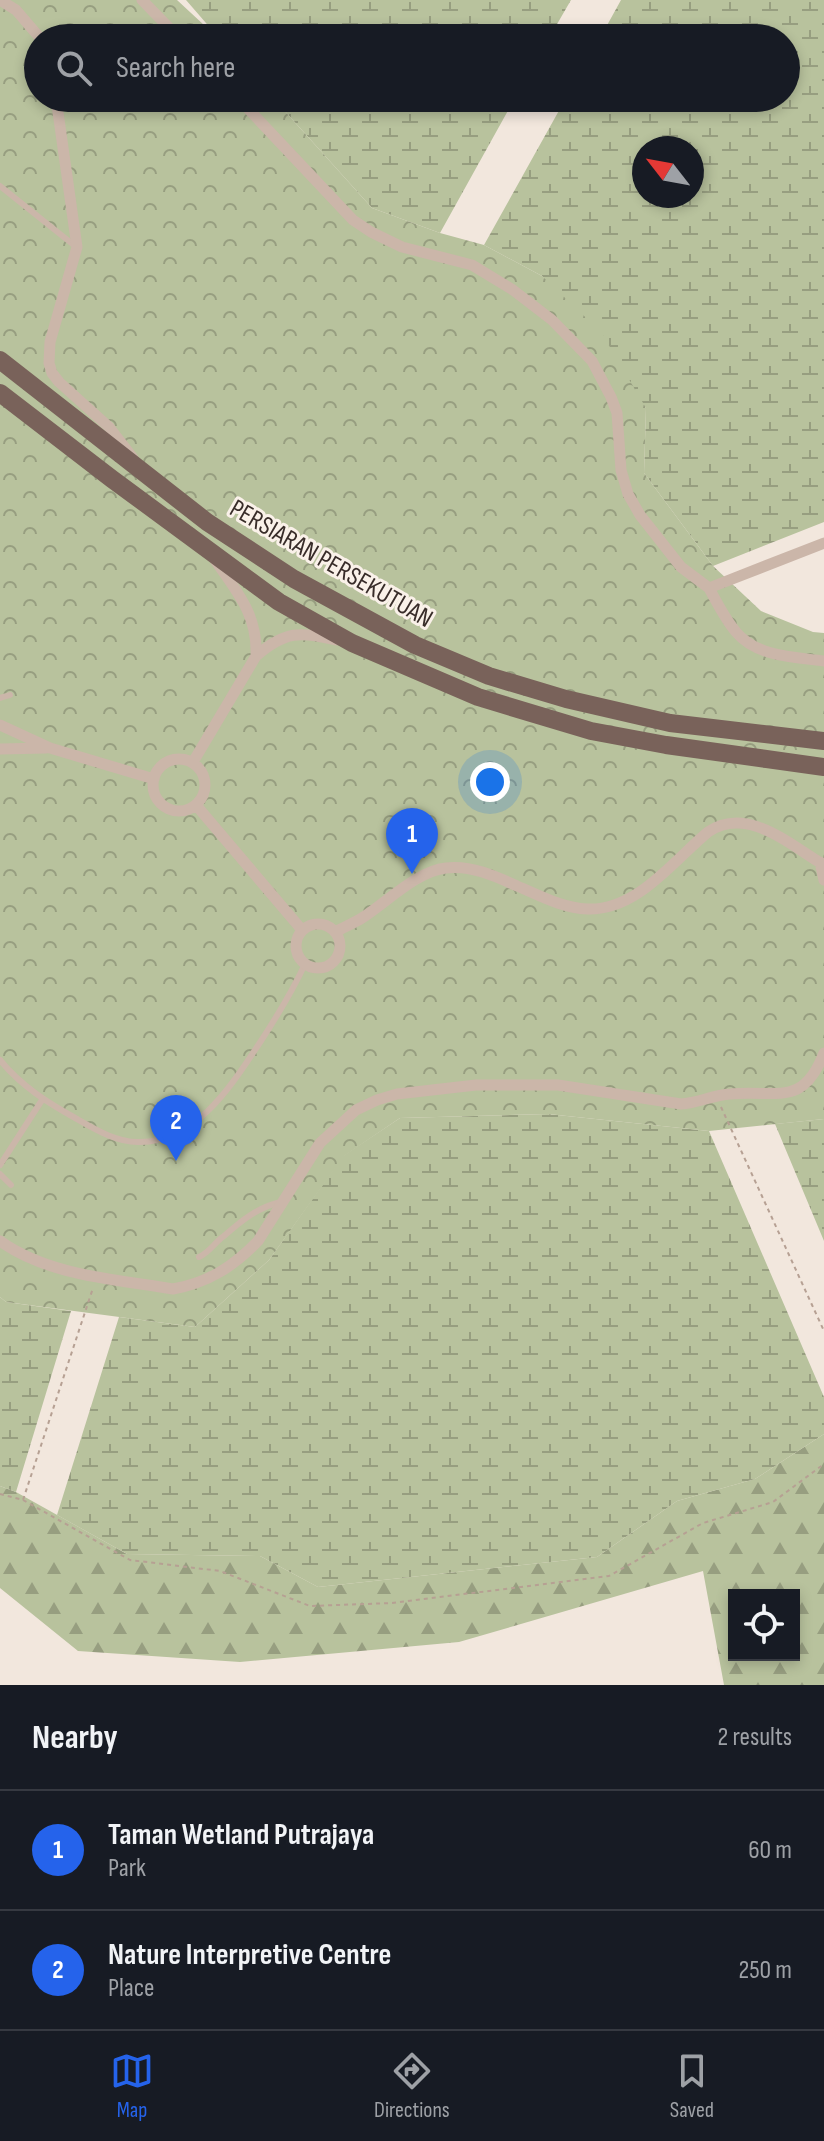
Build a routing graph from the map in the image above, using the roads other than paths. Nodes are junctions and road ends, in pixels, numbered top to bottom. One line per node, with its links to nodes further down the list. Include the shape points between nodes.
1 (0, 0): 3 (street)
2 (142, 0): 4 (street)
3 (28, 24)
4 (165, 24)
5 (58, 112): 8 (street)
6 (251, 112): 14 (street, via 353,220 402,247 472,265 552,320 592,361 617,413 628,494 681,567)
7 (0, 186): 8 (lane)
8 (77, 247): 11 (street, via 49,363 59,382 109,427)
9 (0, 360): 11 (main road, PERSIARAN PERSEKUTUAN)
10 (0, 393): 13 (main road, PERSIARAN PERSEKUTUAN)
11 (141, 471): 21 (main road, PERSIARAN PERSEKUTUAN, via 294,579 415,645 489,676 670,723)
12 (824, 543): 14 (street)
13 (206, 548): 15 (main road, PERSIARAN PERSEKUTUAN, via 279,602); 16 (street, via 246,605 257,640)
14 (709, 588): 17 (street, via 727,621 749,644)
15 (352, 643): 16 (street, via 303,633 269,645); 25 (main road, PERSIARAN PERSEKUTUAN, via 478,697 591,731)
16 (256, 656): 24 (street)
17 (824, 661)
18 (10, 695): 19 (lane)
19 (0, 698)
20 (0, 725): 22 (street)
21 (824, 741)
22 (50, 748): 23 (street); 26 (street)
23 (0, 749)
24 (193, 762): 26 (street, via 169,761); 27 (street, via 205,783)
25 (824, 767)
26 (154, 779): 27 (street, via 158,800 166,808 187,810)
27 (196, 805): 30 (street)
28 (822, 864): 29 (street); 31 (street, via 760,827 730,821 708,832 647,886 605,907 573,907 491,874 443,868 423,875)
29 (824, 880)
30 (302, 930): 31 (street, via 319,923); 32 (street, via 296,948)
31 (335, 932): 32 (street, via 339,952 334,961 315,968)
32 (305, 964): 35 (lane, via 236,1079 210,1109 179,1132 157,1140 118,1139)
33 (824, 1053): 39 (street, via 807,1084 793,1092 727,1094 695,1103 558,1085 476,1085 397,1094 356,1110 338,1125 320,1143)
34 (0, 1060): 35 (lane)
35 (42, 1100): 36 (lane)
36 (0, 1165)
37 (0, 1174): 38 (lane)
38 (11, 1185)
39 (284, 1201): 40 (street, via 245,1255 204,1281 173,1289 61,1270); 41 (lane, via 257,1210)
40 (0, 1241)
41 (199, 1257)

